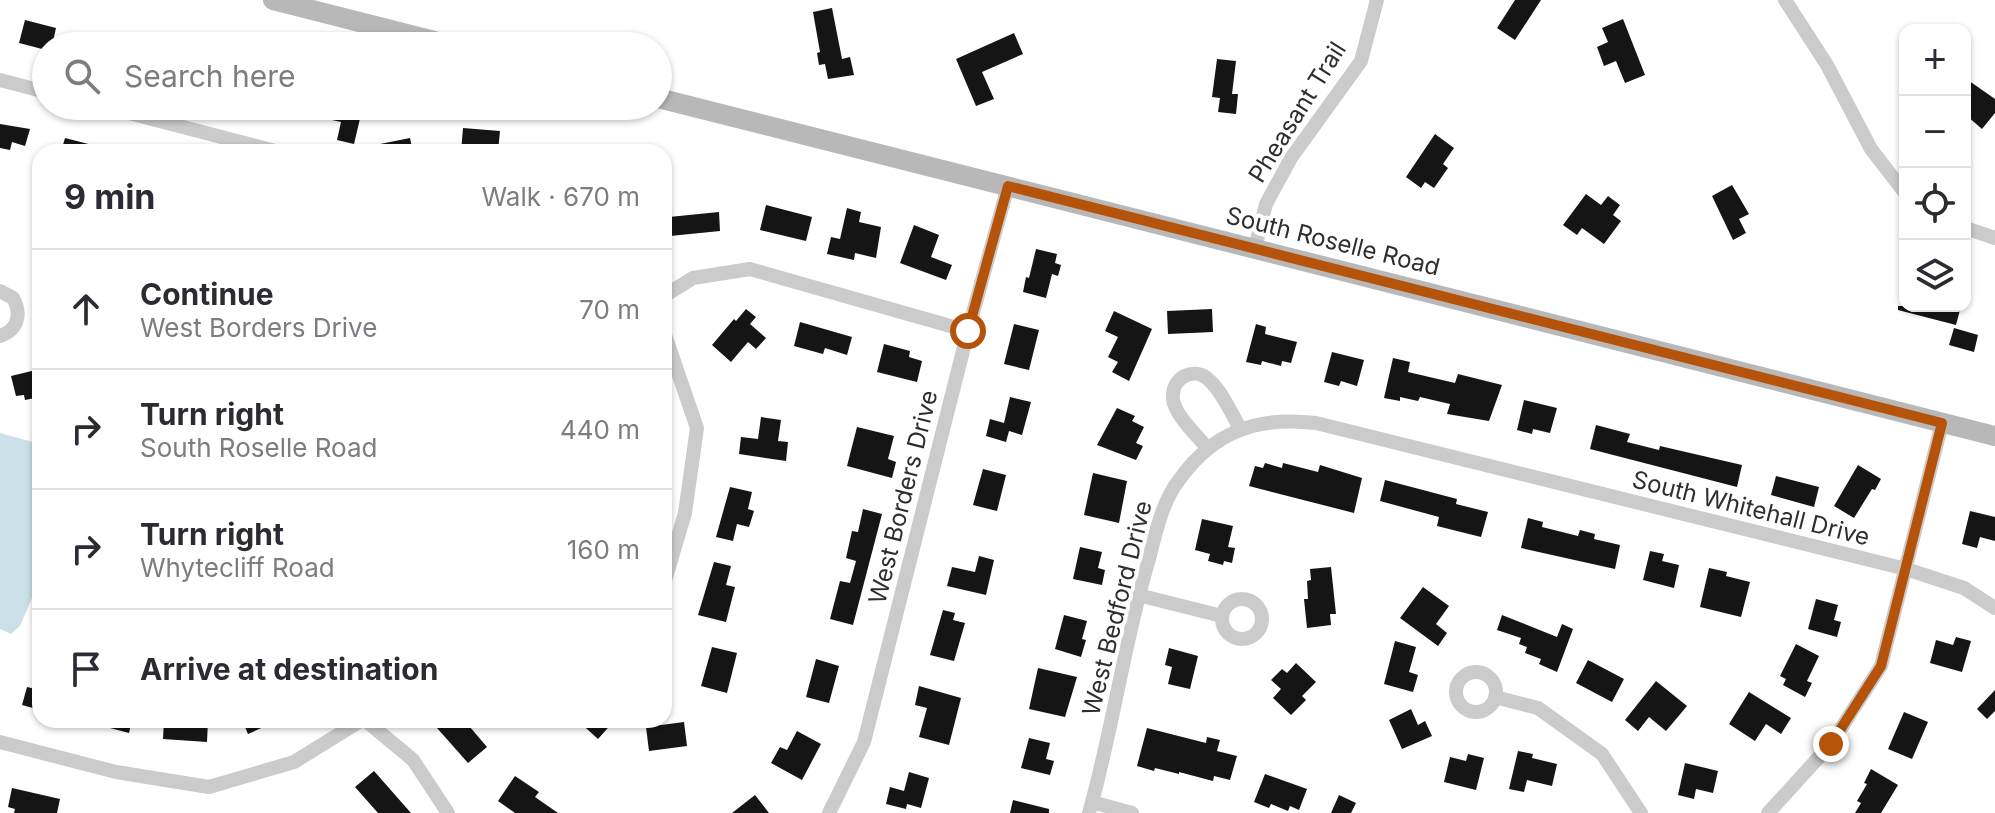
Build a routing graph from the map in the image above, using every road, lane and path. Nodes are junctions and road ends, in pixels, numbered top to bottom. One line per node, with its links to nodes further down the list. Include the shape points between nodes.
1 (273, 0): 4 (main road)
2 (1377, 0): 14 (street, Pheasant Trail, via 1361,61 1291,158 1266,204)
3 (1785, 0): 10 (street, via 1871,149)
4 (399, 32)
5 (0, 80): 6 (street)
6 (32, 88)
7 (672, 102): 11 (main road, South Roselle Road)
8 (156, 120): 9 (street)
9 (248, 144)
10 (1899, 185)
11 (1008, 186): 14 (main road, South Roselle Road); 17 (street, West Borders Drive)
12 (1971, 230): 13 (street)
13 (1995, 238)
14 (1255, 248): 20 (main road, South Roselle Road)
15 (0, 291): 18 (street, via 13,298 19,315 14,328)
16 (672, 291): 17 (street, via 693,278 750,269)
17 (968, 331): 35 (street, West Borders Drive, via 864,742)
18 (0, 336)
19 (672, 355): 24 (street, via 697,428 685,513)
20 (1942, 423): 22 (main road, South Roselle Road); 25 (street)
21 (1240, 428): 23 (street, West Bedford Drive); 23 (street, via 1211,381 1192,372 1182,376 1173,400); 25 (street, South Whitehall Drive, via 1268,421 1316,423)
22 (1995, 436)
23 (1208, 449): 26 (street, West Bedford Drive, via 1169,494)
24 (672, 557)
25 (1906, 569): 27 (street, South Whitehall Drive, via 1964,588); 38 (street, via 1881,666 1831,744)
26 (1138, 595): 28 (street); 33 (street, West Bedford Drive)
27 (1995, 608)
28 (1222, 616)
29 (1495, 697): 37 (street, via 1538,708 1602,754)
30 (351, 728): 32 (street, via 294,762 209,787 116,772)
31 (374, 728): 34 (street, via 413,760)
32 (0, 742)
33 (1091, 807): 36 (street)
34 (448, 813)
35 (829, 813)
36 (1132, 813)
37 (1641, 813)
38 (1768, 813)

